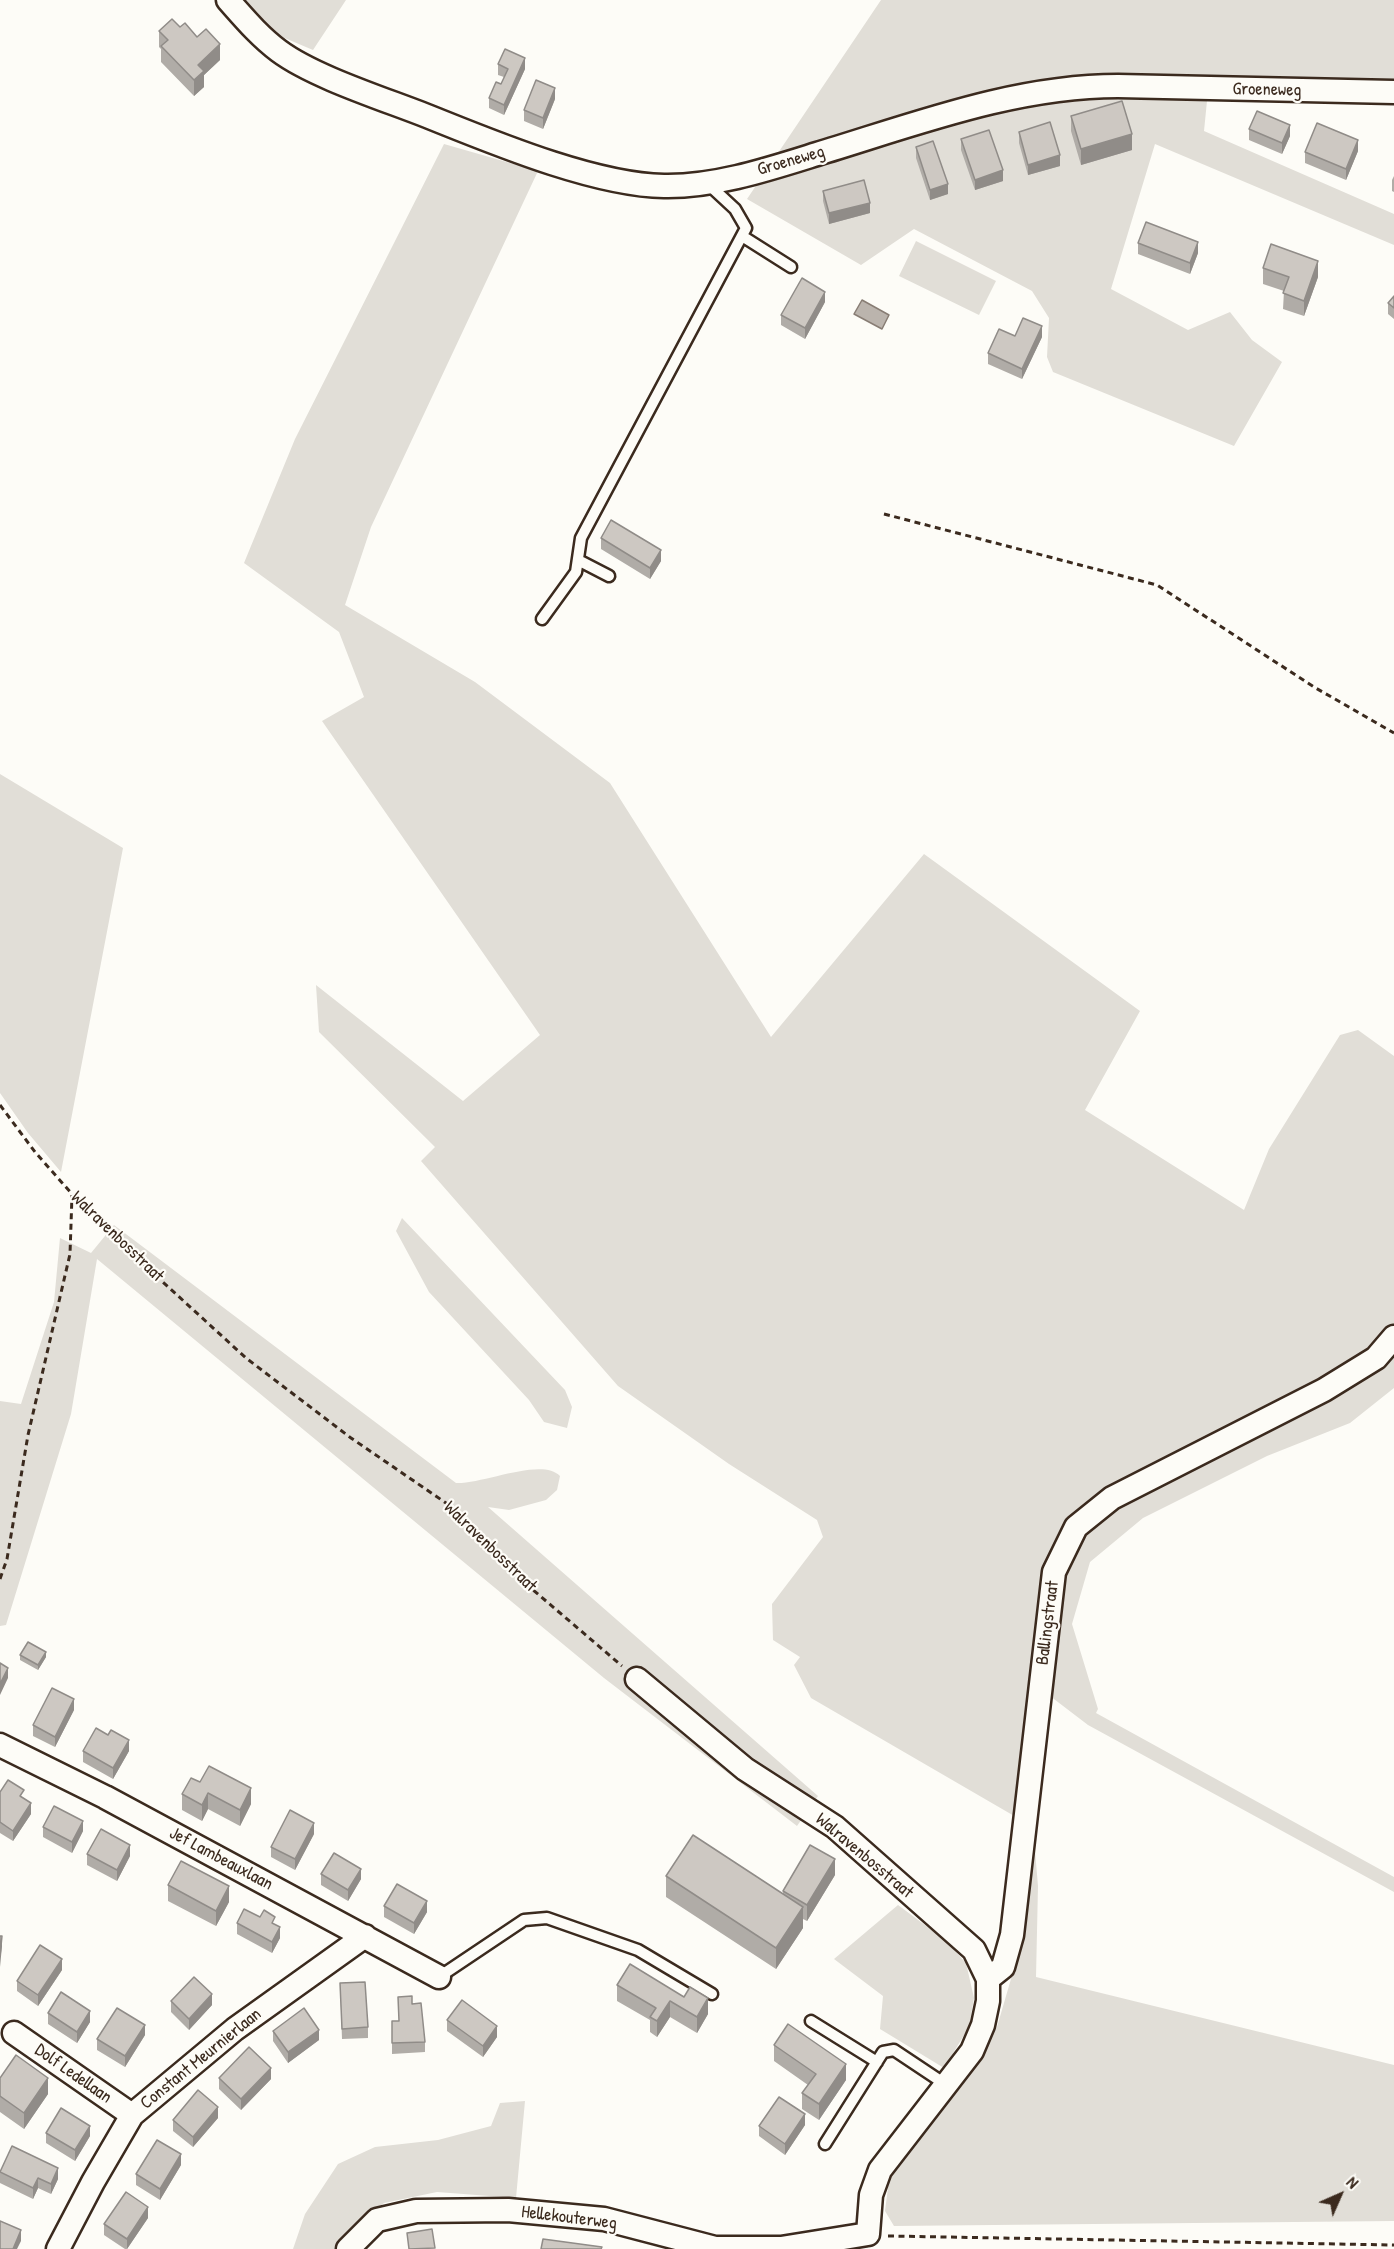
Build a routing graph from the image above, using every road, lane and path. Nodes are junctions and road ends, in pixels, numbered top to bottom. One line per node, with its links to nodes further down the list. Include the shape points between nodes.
1 (228, 0): 3 (street, Groeneweg, via 259,35 302,65 480,138 630,183 665,186)
2 (1394, 92): 3 (street, Groeneweg, via 1077,86 941,116 786,163)
3 (707, 182): 4 (lane, via 735,209 747,228)
4 (742, 236): 5 (lane); 7 (lane, via 581,538)
5 (791, 267)
6 (884, 514): 10 (path, via 1157,585 1314,687)
7 (578, 560): 8 (lane); 9 (lane, via 576,572)
8 (609, 576)
9 (542, 619)
10 (1394, 733)
11 (0, 1105): 12 (path, Walravenbosstraat)
12 (72, 1194): 14 (path, via 70,1254); 15 (path, Walravenbosstraat, via 246,1358 351,1438 446,1503 518,1577)
13 (1394, 1337): 19 (street, Ballingstraat, via 1376,1358 1324,1390 1112,1497 1076,1527 1054,1572 1011,1935 1003,1967)
14 (0, 1579)
15 (637, 1679): 19 (street, Walravenbosstraat, via 745,1768 835,1827 974,1950)
16 (0, 1745): 17 (street, Jef Lambeauxlaan)
17 (365, 1936): 18 (street, Jef Lambeauxlaan); 25 (street, Constant Meurnierlaan, via 235,2029)
18 (439, 1977): 20 (lane, via 524,1920 547,1918 638,1950)
19 (988, 1979): 24 (street, via 983,2025 972,2051)
20 (712, 1994)
21 (811, 2021): 23 (lane)
22 (14, 2033): 25 (street, Dolf Ledellaan)
23 (877, 2062): 24 (lane, via 883,2052 894,2050); 26 (lane)
24 (945, 2084): 27 (street, via 880,2170 871,2195)
25 (132, 2115): 29 (street, Constant Meurnierlaan)
26 (825, 2144)
27 (872, 2242): 28 (path, via 920,2238); 30 (street, Hellekouterweg, via 715,2248 604,2219 508,2210 416,2211 377,2220)
28 (1394, 2245)
29 (58, 2249)
30 (348, 2249)

